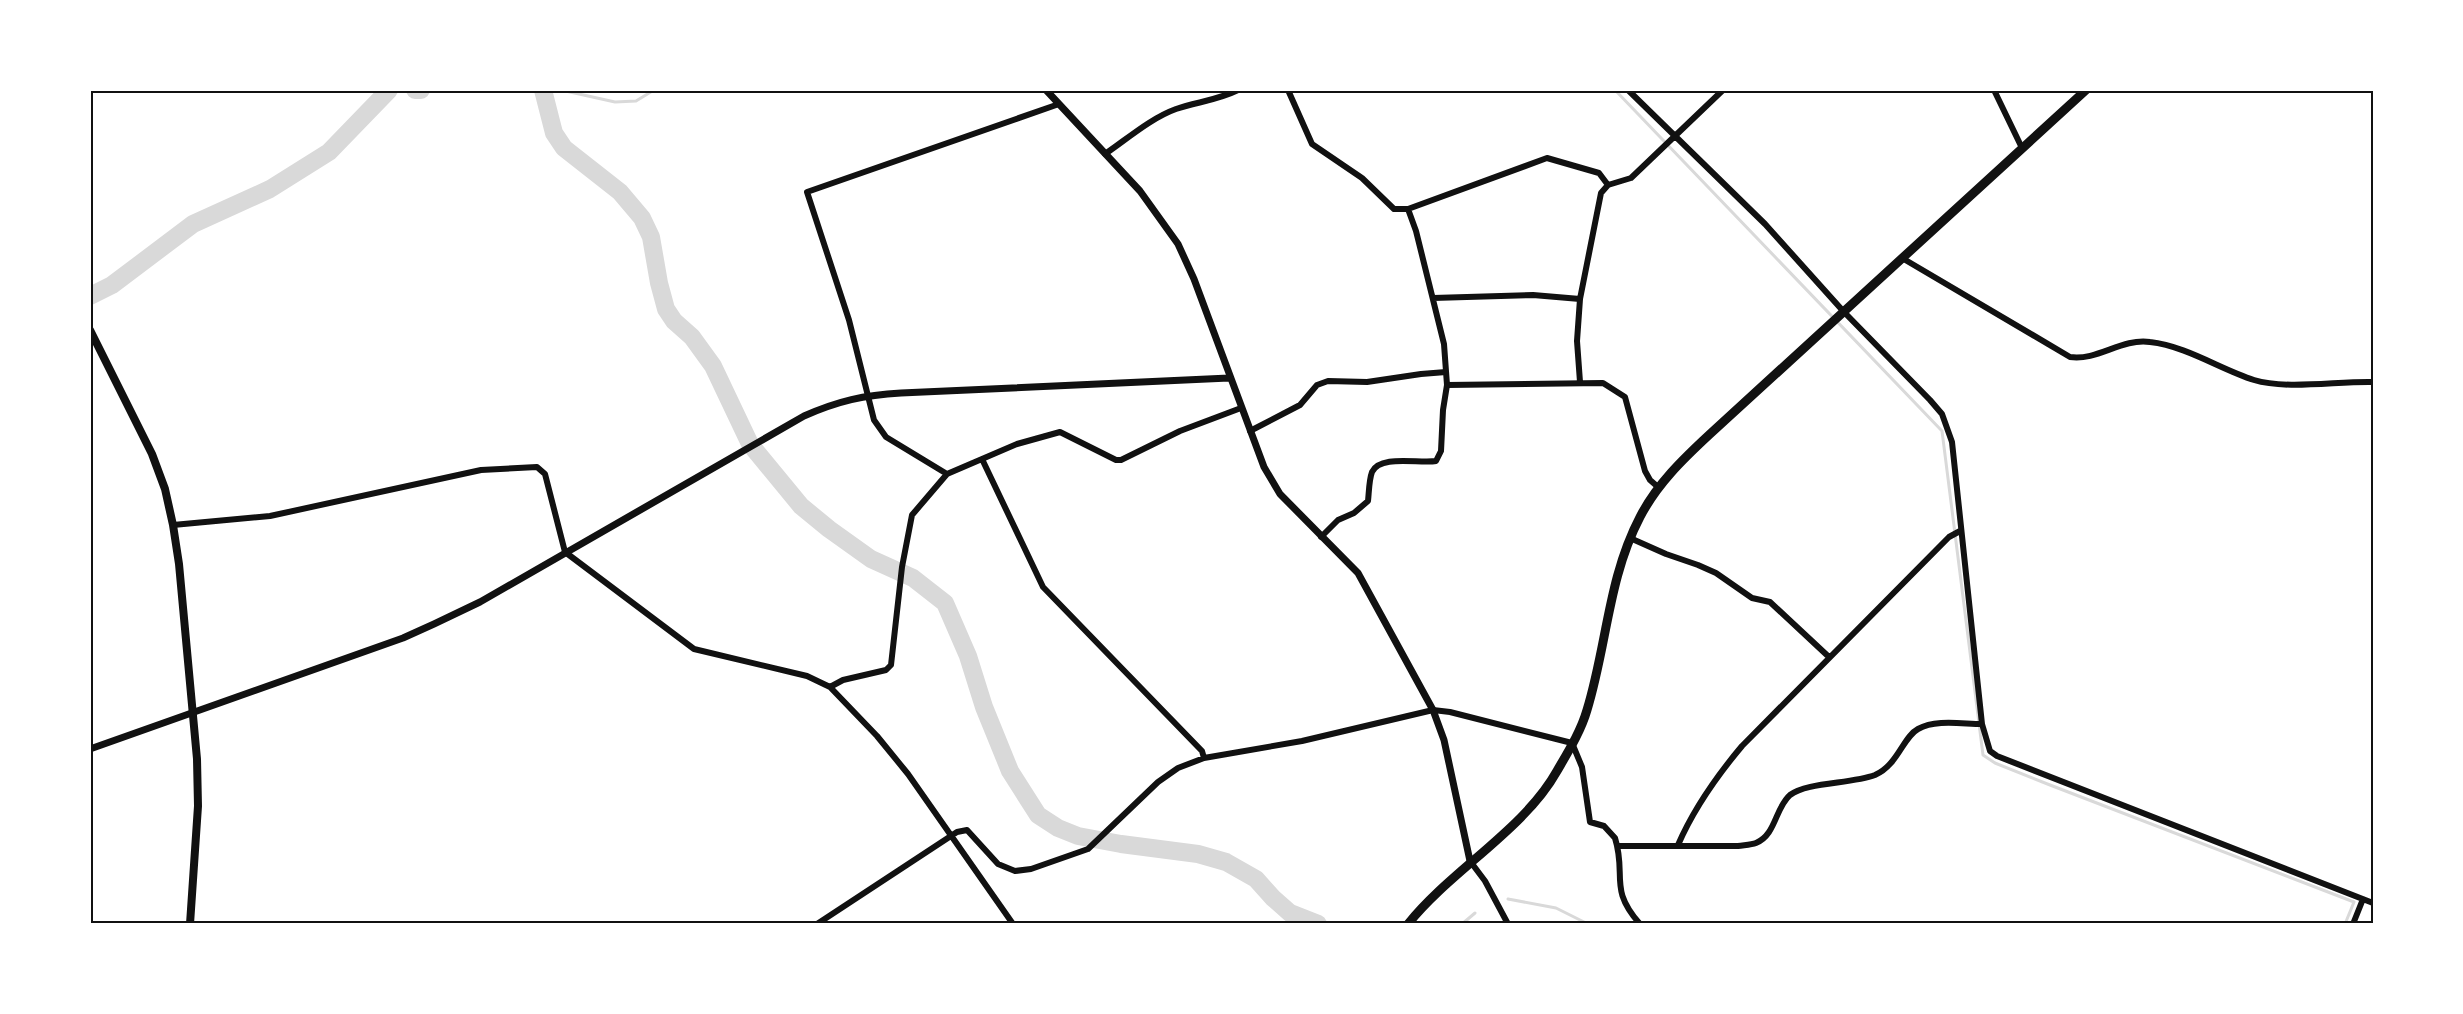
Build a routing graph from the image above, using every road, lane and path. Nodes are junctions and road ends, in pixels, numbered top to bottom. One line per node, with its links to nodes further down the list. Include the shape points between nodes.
1 (1046, 90): 8 (street)
2 (1238, 90): 11 (street, via 1175,109)
3 (1288, 90): 13 (street, via 1312,144 1362,178 1394,209)
4 (1628, 90): 9 (street)
5 (1723, 90): 9 (street)
6 (1994, 90): 10 (street)
7 (2085, 90): 10 (main road)
8 (1059, 104): 11 (street); 24 (street, via 807,192 847,312)
9 (1675, 137): 12 (street, via 1631,178); 17 (street, via 1765,224)
10 (2022, 148): 14 (main road)
11 (1105, 154): 20 (street, via 1140,191 1178,244)
12 (1608, 185): 13 (street, via 1599,173 1547,158); 16 (street, via 1601,193)
13 (1408, 209): 15 (street)
14 (1902, 258): 17 (main road); 22 (street, via 2070,357 2094,356 2123,344 2150,342 2273,384)
15 (1433, 298): 16 (street); 19 (street)
16 (1581, 298): 21 (street, via 1577,341)
17 (1844, 312): 29 (main road); 31 (street, via 1942,414 1952,442)
18 (90, 330): 30 (main road, via 152,454)
19 (1446, 372): 23 (street); 26 (street, via 1367,382 1328,381 1317,385 1300,405)
20 (1229, 378): 24 (street); 25 (street)
21 (1580, 382): 23 (street); 29 (street, via 1602,383 1625,397 1645,471)
22 (2373, 382)
23 (1447, 385): 32 (street, via 1441,451 1436,461 1378,465 1372,472 1368,501 1338,520)
24 (867, 395): 28 (street, via 874,420 886,437); 34 (street, via 825,407)
25 (1241, 408): 26 (street); 27 (street, via 1121,460 1060,432)
26 (1250, 431): 32 (street, via 1280,494)
27 (982, 459): 28 (street); 42 (street, via 1043,587 1202,751)
28 (947, 474): 36 (street, via 912,515 891,665)
29 (1658, 487): 33 (main road)
30 (173, 525): 34 (street, via 270,516 481,470 537,467 545,474); 38 (main road)
31 (1960, 531): 35 (street, via 1949,537); 39 (street)
32 (1321, 537): 37 (street, via 1367,585)
33 (1630, 538): 35 (street, via 1716,573 1752,598 1770,602); 40 (main road, via 1611,596 1587,711)
34 (566, 552): 36 (street, via 694,649 807,676); 38 (street, via 480,602 403,638)
35 (1829, 657): 44 (street, via 1723,769 1692,814)
36 (830, 687): 43 (street, via 877,736)
37 (1433, 710): 40 (street); 42 (street, via 1302,741); 46 (street, via 1444,740)
38 (193, 714): 41 (street); 49 (main road, via 198,806)
39 (1982, 724): 44 (street, via 1935,724 1917,729 1892,763 1876,774 1797,791 1782,806 1769,833 1757,843); 47 (street, via 1990,750 1997,756)
40 (1572, 743): 45 (street, via 1582,767 1590,822 1610,831); 46 (main road, via 1531,805)
41 (90, 749)
42 (1204, 758): 43 (street, via 1178,768 1158,782 1088,849 1047,864 1015,871 998,864 967,830)
43 (952, 837): 50 (street); 51 (street)
44 (1678, 845): 45 (street)
45 (1618, 846): 54 (street, via 1621,898)
46 (1470, 861): 52 (main road); 53 (street)
47 (2363, 899): 48 (street); 55 (street)
48 (2373, 903)
49 (190, 924)
50 (817, 924)
51 (1013, 924)
52 (1408, 924)
53 (1508, 924)
54 (1640, 924)
55 (2353, 924)

